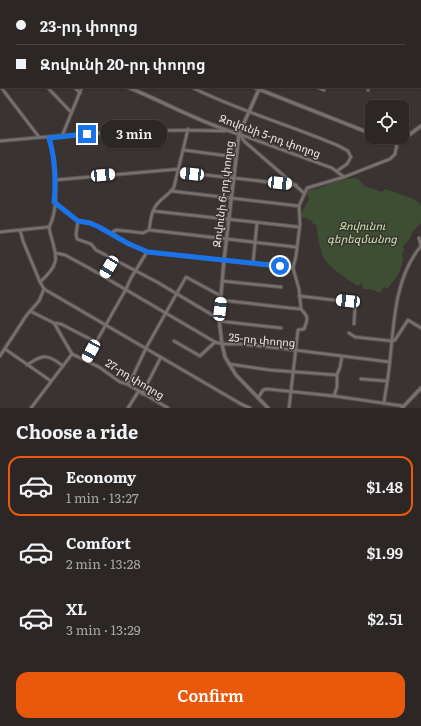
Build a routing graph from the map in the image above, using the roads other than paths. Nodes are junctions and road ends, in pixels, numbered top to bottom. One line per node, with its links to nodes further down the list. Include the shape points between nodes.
1 (2, 88): 20 (street)
2 (48, 88): 11 (street)
3 (75, 88): 10 (street)
4 (82, 88): 10 (street)
5 (129, 88): 15 (street, Զովունի 5-րդ փողոց)
6 (193, 88): 12 (street)
7 (260, 88): 12 (street, Զովունի 6-րդ փողոց); 16 (street)
8 (319, 88): 9 (street)
9 (324, 90)
10 (80, 93): 11 (street)
11 (72, 112): 19 (street)
12 (250, 113): 17 (street, Զովունի 6-րդ փողոց); 27 (street, via 331,142 346,150 350,160)
13 (421, 126): 18 (street)
14 (188, 129): 15 (street); 19 (street); 24 (street)
15 (229, 131): 17 (street, Զովունի 5-րդ փողոց)
16 (365, 131)
17 (240, 134): 25 (street, Զովունի 6-րդ փողոց); 27 (street, Զովունի 5-րդ փողոց); 31 (street, via 245,142)
18 (409, 135)
19 (62, 136): 21 (street)
20 (39, 137): 21 (street); 22 (street)
21 (49, 138): 30 (street)
22 (0, 141)
23 (397, 144): 28 (street, via 395,154 390,159)
24 (182, 150): 25 (street); 26 (street)
25 (236, 157): 29 (street, Զովունի 6-րդ փողոց)
26 (178, 171): 29 (street); 30 (street); 32 (street)
27 (337, 171): 28 (street, Զովունի 5-րդ փողոց)
28 (344, 177): 33 (street, via 307,188)
29 (234, 178): 31 (street); 34 (street, Զովունի 6-րդ փողոց)
30 (55, 180): 35 (street)
31 (296, 185): 33 (street)
32 (171, 191): 34 (street); 37 (street, via 158,202)
33 (304, 193): 36 (street)
34 (231, 199): 36 (street); 38 (street, Զովունի 6-րդ փողոց)
35 (54, 202): 39 (street); 41 (street, via 55,208)
36 (298, 206): 42 (street)
37 (153, 211): 38 (street); 44 (street)
38 (229, 220): 40 (street); 48 (street, Զովունի 6-րդ փողոց)
39 (78, 221): 46 (street, via 90,223); 53 (street, via 77,239)
40 (257, 223): 42 (street); 49 (street)
41 (49, 227): 43 (street); 52 (street)
42 (299, 227): 50 (street)
43 (20, 230): 45 (street); 60 (street)
44 (149, 230): 46 (street, via 144,233 117,230); 48 (street)
45 (0, 232)
46 (111, 234): 51 (street)
47 (419, 238): 80 (street, via 421,246 414,254 400,286)
48 (227, 240): 49 (street); 54 (street, Զովունի 6-րդ փողոց)
49 (254, 243): 50 (street); 55 (street)
50 (296, 247): 56 (street)
51 (147, 252): 54 (street); 57 (street)
52 (56, 253): 58 (street, 25-րդ փողոց, via 71,258); 60 (street, via 52,271)
53 (113, 259): 57 (street); 58 (street)
54 (224, 260): 55 (street); 59 (street, Զովունի 6-րդ փողոց)
55 (253, 263): 56 (street)
56 (293, 268): 65 (street)
57 (136, 271): 63 (street); 64 (street)
58 (103, 276): 63 (street, 25-րդ փողոց)
59 (222, 281): 61 (street); 66 (street, Զովունի 6-րդ փողոց)
60 (40, 282): 62 (street)
61 (281, 287)
62 (44, 289): 68 (street); 73 (street)
63 (126, 289): 69 (street, 25-րդ փողոց); 73 (street)
64 (176, 294): 66 (street, via 186,277); 69 (street); 70 (street)
65 (300, 296): 67 (street); 72 (street, via 351,302 355,311)
66 (221, 298): 67 (street); 70 (street, Զովունի 6-րդ փողոց)
67 (301, 308): 84 (street, via 308,320 304,329 298,330)
68 (30, 312): 71 (street); 83 (street)
69 (165, 312): 79 (street, 25-րդ փողոց); 82 (street)
70 (219, 320): 74 (street); 81 (street, Զովունի 6-րդ փողոց)
71 (54, 323): 78 (street); 85 (street)
72 (354, 324)
73 (105, 325): 78 (street); 82 (street)
74 (281, 328)
75 (421, 328): 80 (street, via 408,320)
76 (349, 333): 80 (street, via 355,337)
77 (174, 341): 79 (street, via 200,356)
78 (96, 342): 89 (street)
79 (215, 342): 81 (street, 25-րդ փողոց)
80 (392, 342): 90 (street)
81 (222, 344): 84 (street, 25-րդ փողոց); 91 (street, Զովունի 6-րդ փողոց)
82 (146, 348): 88 (street); 99 (street)
83 (5, 349): 86 (street); 92 (street)
84 (296, 351): 87 (street, 25-րդ փողոց); 94 (street)
85 (72, 354): 89 (street, 27-րդ փողոց); 93 (street)
86 (0, 356)
87 (342, 356): 90 (street, 25-րդ փողոց); 95 (street)
88 (161, 357): 103 (street); 111 (street)
89 (86, 360): 99 (street, 27-րդ փողոց)
90 (390, 362): 98 (street)
91 (229, 364): 94 (street); 105 (street, Զովունի 6-րդ փողոց)
92 (27, 365): 93 (street, via 50,357); 97 (street)
93 (63, 366): 97 (street)
94 (293, 371): 95 (street); 102 (street)
95 (336, 375): 104 (street, via 337,387)
96 (361, 379): 98 (street)
97 (51, 381): 108 (street)
98 (387, 381): 106 (street)
99 (127, 384): 101 (street, 27-րդ փողոց)
100 (421, 388): 107 (street)
101 (138, 392): 103 (street, 27-րդ փողոց); 109 (street)
102 (291, 392): 104 (street); 105 (street, via 263,390); 113 (street)
103 (142, 394): 110 (street, 27-րդ փողոց)
104 (334, 396): 106 (street)
105 (258, 398): 112 (street, Զովունի 6-րդ փողոց)
106 (384, 402): 107 (street)
107 (402, 407)
108 (31, 408)
109 (128, 408)
110 (168, 408)
111 (250, 408)
112 (268, 408)
113 (289, 408)

